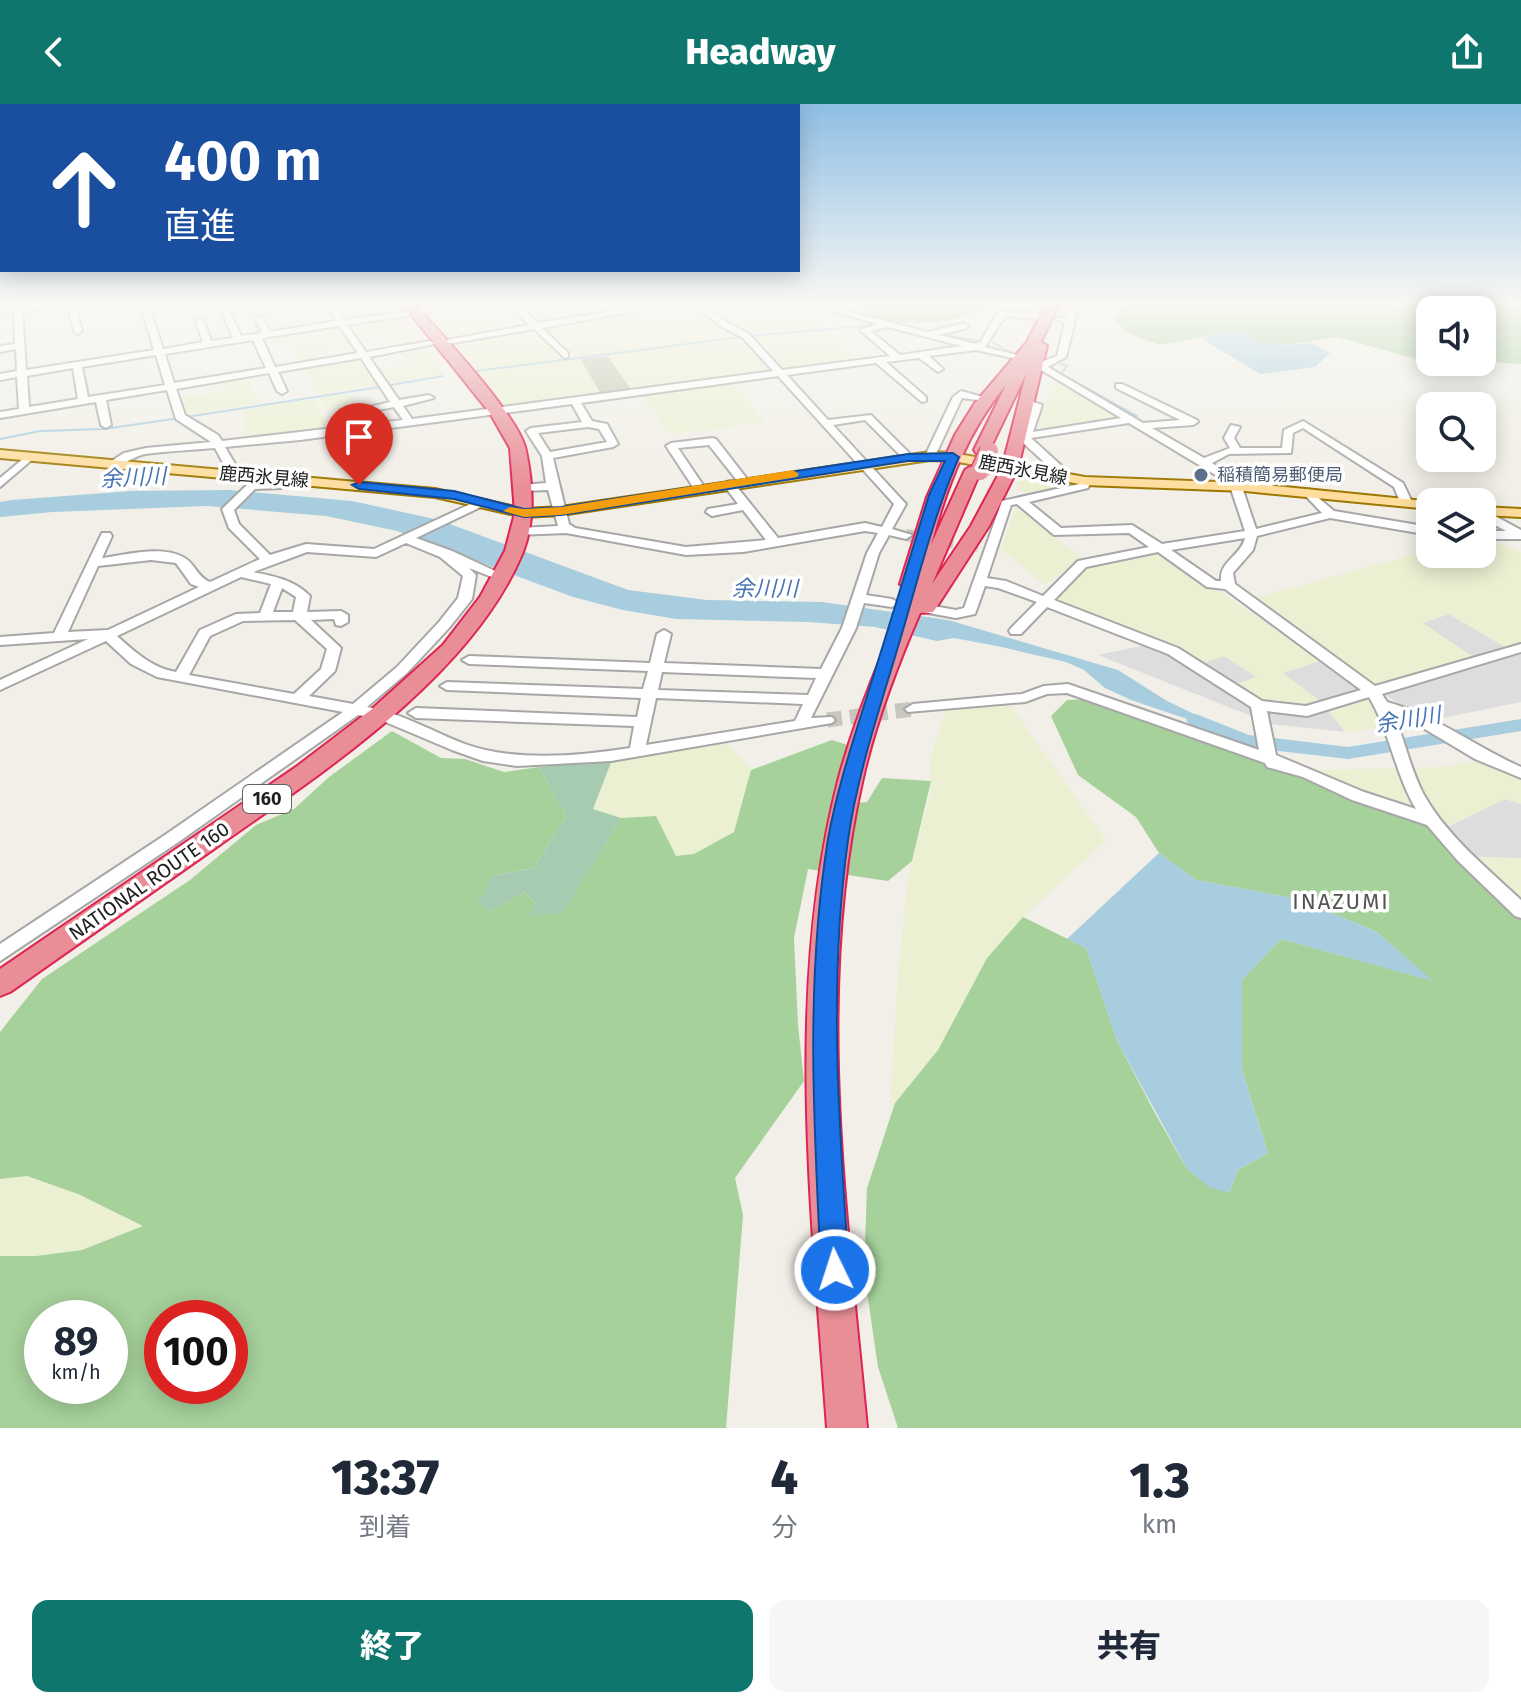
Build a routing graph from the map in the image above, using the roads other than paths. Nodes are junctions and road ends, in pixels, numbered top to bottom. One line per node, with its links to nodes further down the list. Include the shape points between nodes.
1 (77, 364): 31 (street)
2 (21, 365): 19 (street)
3 (72, 365): 19 (street)
4 (164, 365): 23 (street)
5 (270, 365): 18 (street)
6 (308, 365): 18 (street)
7 (371, 365): 32 (street)
8 (453, 365): 38 (highway)
9 (773, 365): 20 (street)
10 (850, 365): 20 (street)
11 (883, 365): 28 (street)
12 (933, 365): 17 (street)
13 (1019, 365): 60 (highway, via 975,415)
14 (1028, 365): 60 (highway, bridge, via 985,451)
15 (1033, 365): 56 (highway)
16 (1043, 365): 43 (street)
17 (938, 369)
18 (273, 371): 23 (street); 24 (street)
19 (22, 373): 21 (street); 37 (street)
20 (781, 374): 25 (street); 42 (street)
21 (0, 377)
22 (1119, 386): 43 (street, via 1195,420)
23 (170, 388): 29 (street); 49 (street, via 180,417 208,432)
24 (282, 391)
25 (622, 395): 30 (street); 34 (street)
26 (978, 397): 54 (street, via 958,397)
27 (429, 398): 32 (street)
28 (922, 399)
29 (101, 400): 31 (street); 46 (street)
30 (575, 401): 38 (street); 44 (street)
31 (84, 402): 35 (street)
32 (397, 404): 36 (street); 41 (street)
33 (1031, 404): 48 (street, via 1037,405)
34 (630, 408)
35 (44, 409): 37 (street); 40 (street)
36 (362, 410)
37 (24, 412): 39 (street); 45 (street)
38 (491, 412): 41 (street); 70 (highway, via 518,448)
39 (0, 415)
40 (45, 422)
41 (409, 422): 49 (street)
42 (826, 423): 55 (street, via 867,417); 57 (street)
43 (1135, 423): 48 (street); 58 (street)
44 (588, 424): 53 (street, via 531,431); 53 (street, via 603,426 613,444)
45 (0, 425)
46 (106, 425)
47 (1235, 427): 50 (street, via 1229,438)
48 (1026, 436): 62 (street, via 1060,470)
49 (216, 443): 59 (street, via 134,453); 61 (street)
50 (1237, 451): 58 (street); 76 (street, via 1287,451 1288,432 1298,424 1307,425 1399,485)
51 (0, 454): 52 (main road, 鹿西氷見線)
52 (30, 456): 59 (main road, 鹿西氷見線); 67 (street)
53 (547, 456): 68 (street)
54 (930, 456): 55 (main road, 鹿西氷見線); 60 (main road, 鹿西氷見線)
55 (908, 457): 57 (main road, 鹿西氷見線)
56 (1012, 459): 60 (highway); 62 (main road, 鹿西氷見線); 108 (highway, via 980,526)
57 (863, 463): 66 (main road, 鹿西氷見線); 88 (street, via 900,504)
58 (1203, 463): 69 (street, via 1234,481)
59 (114, 464): 61 (main road, 鹿西氷見線)
60 (968, 464): 108 (highway); 108 (highway, via 936,495)
61 (235, 474): 64 (main road, 鹿西氷見線)
62 (1059, 477): 65 (main road, 鹿西氷見線)
63 (1275, 477): 72 (street)
64 (297, 480): 75 (main road, 鹿西氷見線); 98 (street, via 248,488 228,509 233,525)
65 (1085, 481): 69 (main road, 鹿西氷見線); 74 (street, via 1084,486)
66 (736, 482): 71 (main road, 鹿西氷見線); 71 (street, via 712,441 671,446); 78 (street)
67 (0, 484)
68 (553, 486): 70 (street); 79 (street)
69 (1235, 487): 72 (main road, 鹿西氷見線); 89 (street)
70 (521, 488): 87 (highway)
71 (699, 488): 79 (main road, 鹿西氷見線)
72 (1264, 488): 73 (main road, 鹿西氷見線)
73 (1308, 492): 76 (main road, 鹿西氷見線); 83 (street)
74 (1021, 501): 96 (street, via 1058,532 1132,529); 103 (street, via 1006,503 985,547)
75 (483, 502): 87 (main road, 鹿西氷見線); 94 (street)
76 (1406, 502): 77 (main road, 鹿西氷見線)
77 (1416, 505)
78 (746, 506): 80 (street); 95 (street)
79 (561, 511): 85 (street); 87 (main road, 鹿西氷見線)
80 (712, 512)
81 (1496, 512): 82 (main road)
82 (1521, 513)
83 (1330, 514): 86 (street); 89 (street)
84 (1496, 520): 92 (street)
85 (566, 529): 87 (street); 95 (street, via 686,551)
86 (1416, 529)
87 (519, 532): 101 (highway, 160)
88 (886, 532): 90 (street); 95 (street, via 865,527); 106 (street)
89 (1251, 534): 96 (street); 104 (street, via 1250,545 1226,569)
90 (906, 535)
91 (1496, 535): 92 (street)
92 (1521, 535)
93 (106, 536): 99 (street)
94 (407, 539): 97 (street); 98 (street, via 376,553 306,548)
95 (775, 543)
96 (1162, 548): 104 (street, via 1212,584); 107 (street, via 1082,564)
97 (448, 554): 101 (street); 132 (street, via 470,575 465,599 402,670)
98 (268, 560): 100 (street)
99 (94, 563): 105 (street, via 174,558); 115 (street)
100 (238, 573): 102 (street); 105 (street)
101 (502, 577): 134 (highway, NATIONAL ROUTE 160 / 160, via 450,649)
102 (278, 581): 109 (street); 111 (street, via 303,596)
103 (980, 581): 107 (street, via 1001,584); 108 (street, via 970,611)
104 (1229, 586): 125 (street)
105 (209, 587): 113 (street)
106 (858, 599): 108 (street); 121 (street)
107 (1043, 603): 112 (street); 129 (street, via 1173,651)
108 (912, 608): 116 (highway)
109 (266, 614): 111 (street); 122 (street, via 241,617 205,633)
110 (340, 615): 111 (street)
111 (299, 616): 127 (street, via 334,648 334,658 328,671)
112 (1016, 631)
113 (106, 634): 115 (street); 122 (street, via 136,661); 123 (street)
114 (664, 634): 120 (street)
115 (60, 635): 117 (street)
116 (903, 637): 145 (highway, via 853,820 842,896 837,1084); 145 (highway, via 879,690 851,777 829,921 828,1175)
117 (0, 641)
118 (1521, 648): 125 (street)
119 (469, 660): 120 (street)
120 (656, 666): 121 (street); 126 (street)
121 (826, 674): 128 (street)
122 (180, 678): 127 (street)
123 (0, 686)
124 (447, 686): 126 (street)
125 (1373, 692): 129 (street, via 1307,711); 130 (street)
126 (649, 693): 128 (street); 136 (street)
127 (297, 699): 132 (street)
128 (813, 700): 137 (street)
129 (1258, 705): 139 (street)
130 (1383, 706): 140 (street, via 1408,713); 141 (street, via 1418,800)
131 (913, 709): 139 (street, via 1025,698 1068,688)
132 (355, 710): 134 (street); 143 (street)
133 (416, 713): 136 (street)
134 (380, 714): 138 (street, via 489,757 517,761); 144 (highway, NATIONAL ROUTE 160 / 160, via 305,773)
135 (827, 720): 137 (street)
136 (643, 722): 138 (street)
137 (801, 723): 138 (street)
138 (637, 752)
139 (1270, 759): 141 (street)
140 (1521, 773)
141 (1434, 821): 142 (street)
142 (1521, 911)
143 (0, 954)
144 (0, 984)
145 (855, 1427)

